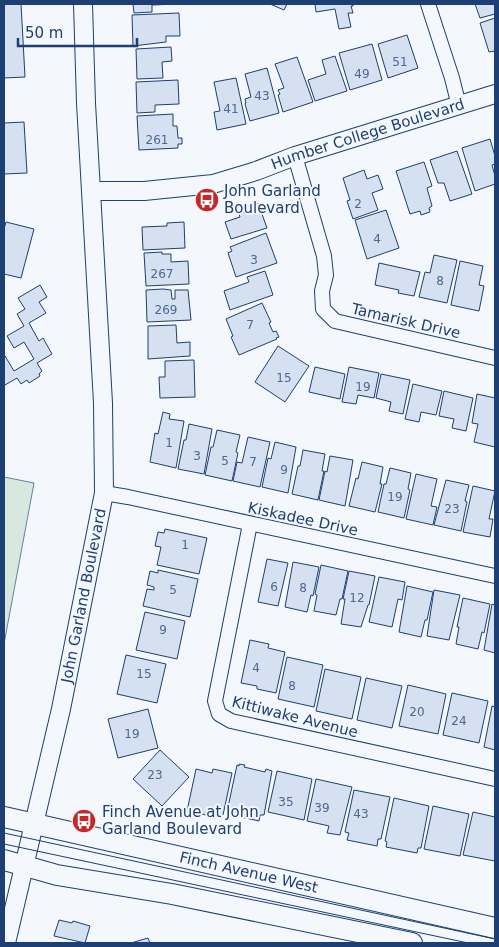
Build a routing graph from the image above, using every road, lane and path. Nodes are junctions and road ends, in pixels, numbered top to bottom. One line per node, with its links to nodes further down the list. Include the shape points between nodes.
1 (83, 4): 6 (street, John Garland Boulevard)
2 (428, 4): 4 (street)
3 (495, 94): 4 (street, Humber College Boulevard)
4 (459, 106): 5 (street, Humber College Boulevard)
5 (295, 156): 6 (street, Humber College Boulevard, via 256,172 213,184 144,191); 7 (street, Tamarisk Drive, via 324,256 323,309 335,321)
6 (92, 191): 8 (street, John Garland Boulevard, via 103,403)
7 (495, 358)
8 (104, 493): 9 (street, Kiskadee Drive); 13 (street, John Garland Boulevard)
9 (250, 524): 10 (street, Kiskadee Drive); 11 (street, Kittiwake Avenue, via 216,701 219,714 231,721)
10 (495, 576)
11 (495, 779)
12 (4, 817): 13 (main road, Finch Avenue West)
13 (34, 824): 15 (street, John Garland Boulevard); 16 (main road, Finch Avenue West)
14 (4, 860): 15 (main road)
15 (24, 866): 17 (street, John Garland Boulevard); 18 (main road)
16 (495, 928)
17 (6, 943)
18 (412, 943)

